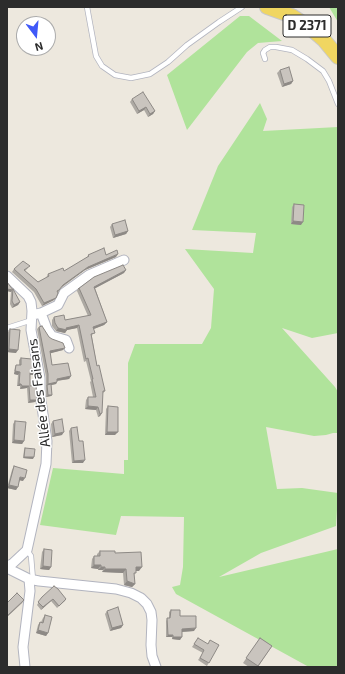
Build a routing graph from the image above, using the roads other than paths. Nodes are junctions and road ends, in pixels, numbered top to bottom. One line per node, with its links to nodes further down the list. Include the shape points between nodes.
1 (87, 7): 2 (lane, via 96,56 102,66 115,74 131,78 150,74)
2 (242, 7)
3 (267, 7): 4 (main road, D 2371, via 292,16 310,28)
4 (338, 57)
5 (265, 59): 6 (lane, via 263,54 270,47 292,50 307,59 323,71)
6 (338, 104)
7 (124, 260): 9 (street, via 89,275 64,293 58,305)
8 (7, 276): 9 (street, via 28,296)
9 (35, 316): 10 (lane); 11 (street, via 52,336 66,340); 12 (street, Allée des Faisans, via 31,330 47,440 46,464)
10 (7, 328)
11 (69, 348)
12 (27, 550): 13 (street); 14 (lane, via 31,556)
13 (7, 567): 14 (street)
14 (31, 579): 15 (street, via 23,646); 16 (street, via 116,588 141,598 151,612 152,656)
15 (25, 667)
16 (156, 667)

